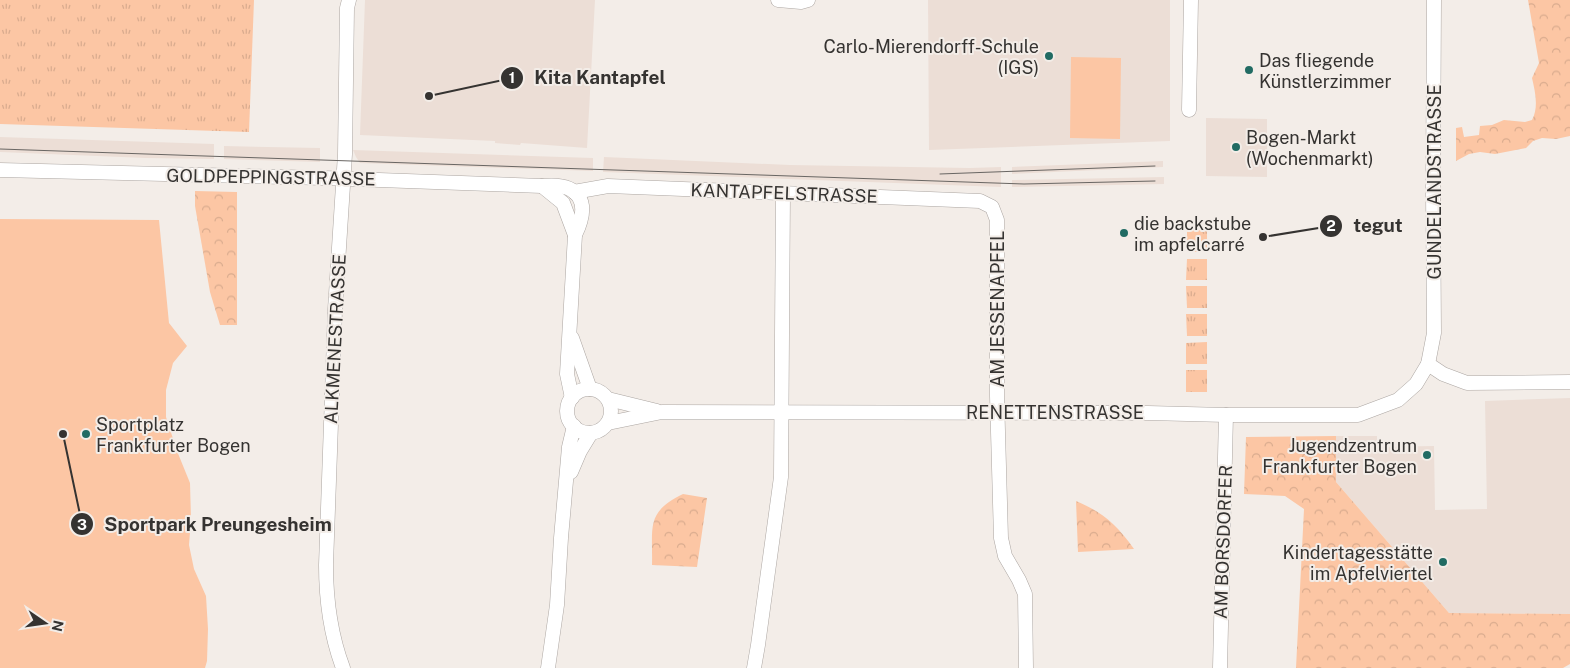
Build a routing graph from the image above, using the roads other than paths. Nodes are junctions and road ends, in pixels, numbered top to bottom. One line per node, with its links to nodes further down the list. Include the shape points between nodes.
1 (778, 0): 2 (street)
2 (808, 0)
3 (1191, 0): 6 (street)
4 (1434, 0): 15 (street, GUNDELANDSTRASSE, via 1434,333)
5 (346, 3): 8 (street, ALKMENESTRASSE)
6 (1189, 110)
7 (0, 170): 8 (street, GOLDPEPPINGSTRASSE)
8 (344, 179): 9 (street, GOLDPEPPINGSTRASSE); 28 (street, ALKMENESTRASSE, via 335,310 326,591)
9 (542, 186): 10 (street, GOLDPEPPINGSTRASSE, via 561,185); 13 (street, via 563,203)
10 (574, 192): 11 (street, KANTAPFELSTRASSE, via 608,186); 13 (street, via 583,210)
11 (783, 193): 12 (street, KANTAPFELSTRASSE, via 980,202); 21 (street)
12 (992, 207): 22 (street, AM JESSENAPFEL, via 997,220)
13 (576, 235): 14 (street)
14 (569, 332): 17 (street); 18 (street, via 567,374)
15 (1428, 364): 16 (street, via 1467,383); 23 (street, RENETTENSTRASSE, via 1416,384 1398,400 1358,415)
16 (1570, 382)
17 (590, 389): 18 (street); 19 (street)
18 (572, 398): 25 (street, via 568,416)
19 (608, 399): 20 (street, RENETTENSTRASSE); 24 (street, via 611,415)
20 (662, 412): 21 (street, RENETTENSTRASSE); 24 (street, RENETTENSTRASSE)
21 (781, 412): 22 (street, RENETTENSTRASSE); 30 (street, via 781,477)
22 (997, 412): 23 (street, RENETTENSTRASSE); 31 (street, via 1001,538 1005,556 1025,594)
23 (1226, 415): 32 (street, AM BORSDORFER)
24 (608, 423): 26 (street)
25 (574, 426): 26 (street, via 582,432); 27 (street)
26 (591, 433): 27 (street)
27 (566, 482): 29 (street, via 557,605)
28 (344, 668)
29 (548, 668)
30 (754, 668)
31 (1026, 668)
32 (1220, 668)

